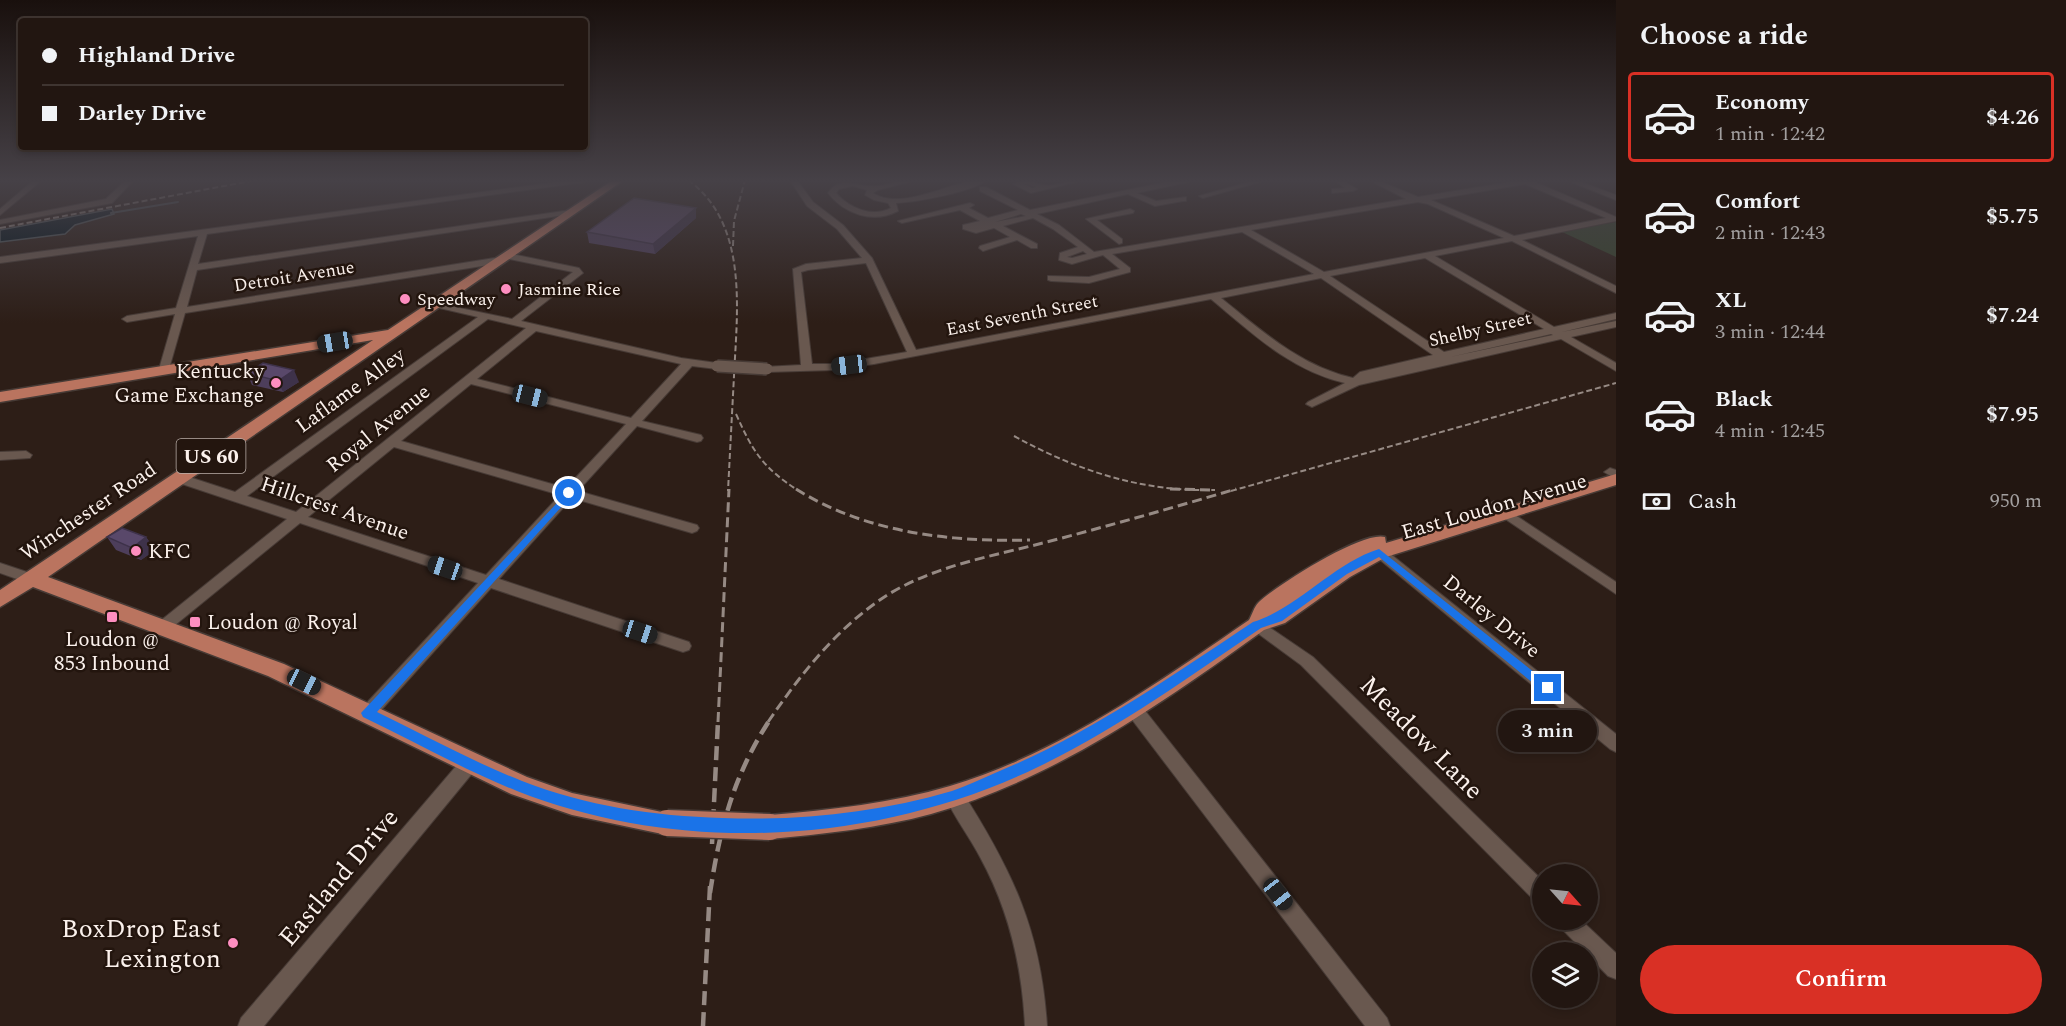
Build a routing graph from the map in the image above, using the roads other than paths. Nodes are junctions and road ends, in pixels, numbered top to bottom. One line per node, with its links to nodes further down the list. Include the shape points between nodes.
1 (233, 228): 12 (street)
2 (469, 228): 25 (street)
3 (549, 228): 22 (main road, Winchester Road / US 60)
4 (841, 228): 24 (street)
5 (997, 228): 13 (street)
6 (1057, 228): 18 (street)
7 (1102, 228): 15 (street)
8 (1257, 228): 11 (street)
9 (1489, 228): 14 (street)
10 (1567, 228): 14 (street, East Seventh Street)
11 (1245, 230): 19 (street); 26 (street)
12 (203, 232): 23 (street); 25 (street)
13 (1015, 238): 16 (street); 17 (street)
14 (1512, 238): 21 (street, East Seventh Street); 28 (street)
15 (1119, 241)
16 (1034, 246)
17 (983, 248)
18 (1085, 249): 20 (street); 20 (street, via 1062,258 1072,261)
19 (1106, 253): 20 (street); 27 (street, via 1127,270 1089,280)
20 (1095, 254)
21 (1426, 255): 26 (street, East Seventh Street); 39 (street)
22 (504, 258): 30 (main road, Winchester Road / US 60); 31 (street, Detroit Avenue); 35 (street, Detroit Avenue, via 576,270 578,274)
23 (0, 260)
24 (869, 260): 40 (street); 45 (street, via 796,271)
25 (193, 268): 31 (street)
26 (1323, 275): 29 (street, East Seventh Street); 41 (street)
27 (1051, 278)
28 (1616, 290)
29 (1213, 296): 40 (street, East Seventh Street); 47 (street, via 1300,365 1325,376)
30 (434, 304): 32 (street, East Seventh Street); 38 (main road, Winchester Road / US 60)
31 (181, 310): 34 (street, Detroit Avenue); 44 (street)
32 (486, 316): 35 (street, East Seventh Street); 58 (street, Laflame Alley)
33 (1616, 316): 39 (street, Shelby Street)
34 (128, 319)
35 (514, 322): 37 (street, East Seventh Street)
36 (1616, 324): 39 (street, Shelby Street)
37 (534, 327): 42 (street, East Seventh Street); 46 (street, Royal Avenue)
38 (391, 334): 44 (main road); 56 (main road, Winchester Road / US 60)
39 (1558, 334): 41 (street, Shelby Street); 43 (street)
40 (913, 354): 45 (street, East Seventh Street)
41 (1447, 359): 47 (street, Shelby Street, via 1360,375)
42 (689, 363): 45 (street, East Seventh Street, bridge); 50 (street)
43 (1616, 368)
44 (164, 369): 48 (main road)
45 (807, 369)
46 (468, 380): 50 (street); 52 (street, Royal Avenue)
47 (1355, 382): 49 (street, Shelby Street)
48 (0, 397)
49 (1312, 404)
50 (634, 422): 51 (street); 57 (street)
51 (697, 438)
52 (391, 442): 57 (street); 60 (street, Royal Avenue)
53 (26, 455): 54 (street)
54 (0, 456)
55 (1614, 474): 59 (main road, East Loudon Avenue)
56 (178, 478): 58 (street, Hillcrest Avenue); 64 (main road, Winchester Road / US 60)
57 (569, 493): 61 (street); 65 (street)
58 (237, 497): 60 (street, Hillcrest Avenue)
59 (1499, 509): 62 (main road, East Loudon Avenue); 66 (street)
60 (298, 517): 65 (street, Hillcrest Avenue); 69 (street, Royal Avenue)
61 (692, 528)
62 (1374, 548): 68 (main road, East Loudon Avenue, via 1278,618); 73 (street, Darley Drive)
63 (0, 568): 64 (street, East Loudon Avenue)
64 (31, 579): 67 (main road, Winchester Road / US 60); 69 (main road, East Loudon Avenue)
65 (487, 582): 70 (street, Hillcrest Avenue); 72 (street)
66 (1616, 589)
67 (0, 600)
68 (1257, 625): 71 (main road, East Loudon Avenue); 76 (street, Meadow Lane, via 1307,661)
69 (164, 626): 72 (main road, East Loudon Avenue, via 304,682)
70 (683, 646)
71 (1133, 708): 75 (main road, East Loudon Avenue, via 1034,763); 81 (street)
72 (368, 713): 74 (main road, East Loudon Avenue)
73 (1616, 744)
74 (469, 764): 75 (main road, East Loudon Avenue, bridge, via 572,804 667,823 770,826 833,822); 79 (street, Eastland Drive)
75 (954, 796): 80 (street, via 983,840 1017,911 1033,976)
76 (1532, 884)
77 (1577, 930): 78 (street)
78 (1616, 968)
79 (249, 1026)
80 (1036, 1026)
81 (1379, 1026)

